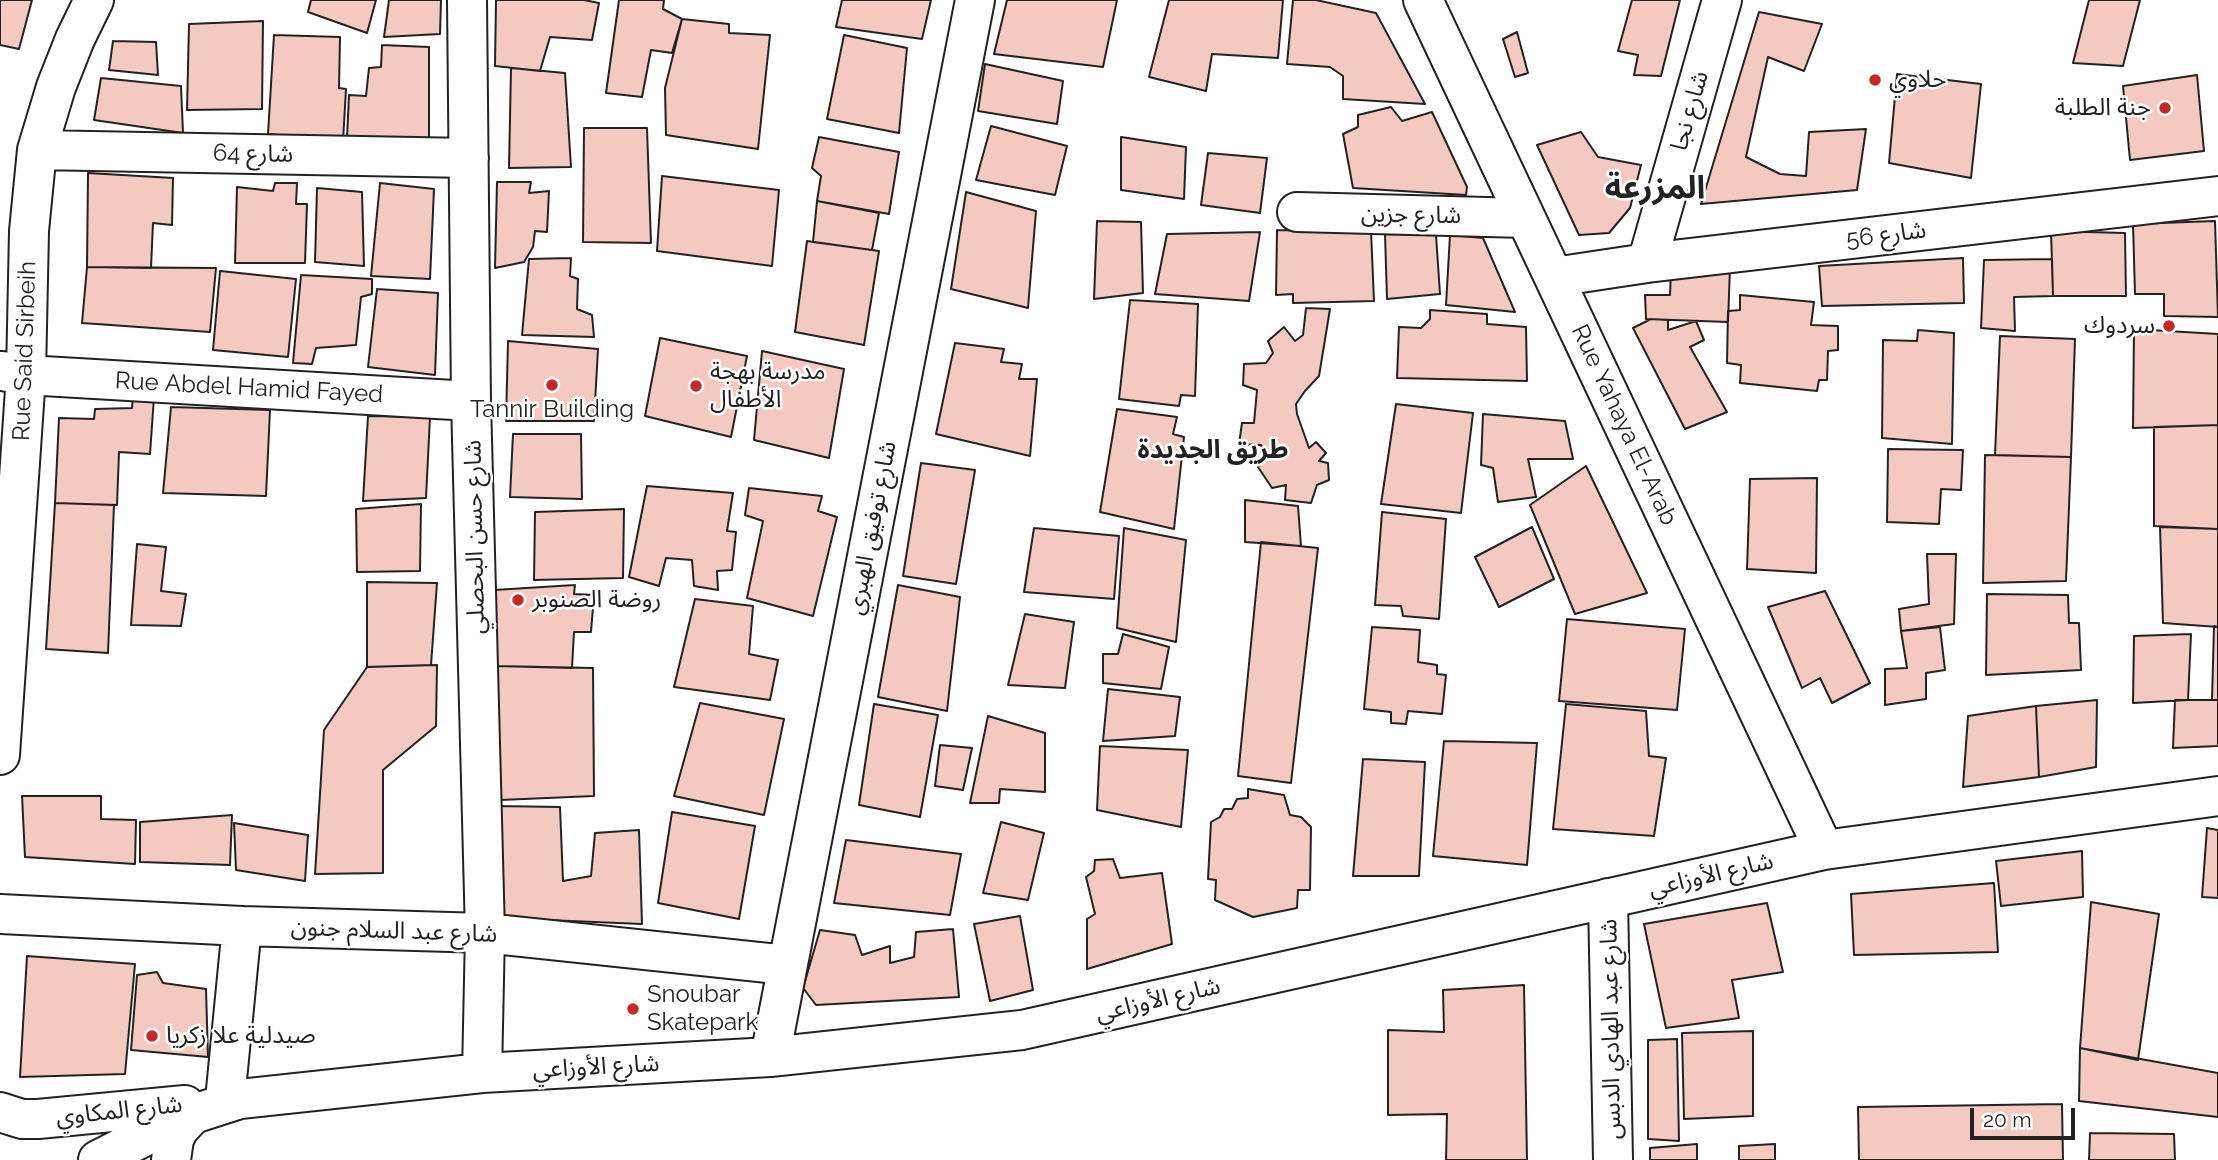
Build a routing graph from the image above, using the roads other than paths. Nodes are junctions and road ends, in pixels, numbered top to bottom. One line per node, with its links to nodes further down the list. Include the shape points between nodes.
1 (94, 0): 6 (street, Rue Said Sirbeih, via 56,87)
2 (467, 0): 7 (street, شارع حسن البحصلي)
3 (975, 0): 23 (street, شارع توفيق الهبري)
4 (1423, 0): 10 (street, Rue Yahaya El-Arab)
5 (1722, 0): 11 (street, شارع نجا)
6 (37, 150): 7 (street, شارع 64); 13 (street, Rue Said Sirbeih)
7 (469, 158): 14 (street, شارع حسن البحصلي)
8 (2218, 196): 11 (street, شارع 56)
9 (1297, 212): 10 (street, شارع جزين)
10 (1525, 218): 12 (street, Rue Yahaya El-Arab)
11 (1647, 263): 12 (street, شارع 56)
12 (1554, 277): 18 (street, Rue Yahaya El-Arab)
13 (13, 373): 14 (street, Rue Abdel Hamid Fayed); 15 (street, Rue Said Sirbeih)
14 (471, 401): 22 (street, شارع حسن البحصلي)
15 (2, 697): 16 (street, Rue Said Sirbeih)
16 (0, 755)
17 (2218, 796): 18 (street, شارع الأوزاعي)
18 (1824, 849): 19 (street, شارع الأوزاعي)
19 (1608, 898): 24 (street, شارع الأوزاعي, via 1022,1030); 30 (street, شارع عبد الهادي الدبس)
20 (0, 914): 21 (street, شارع عبد السلام جنون)
21 (242, 926): 22 (street, شارع عبد السلام جنون); 26 (street)
22 (485, 933): 23 (street, شارع عبد السلام جنون); 25 (street, شارع حسن البحصلي)
23 (787, 965): 24 (street, شارع توفيق الهبري)
24 (770, 1057): 25 (street, شارع الأوزاعي)
25 (482, 1073): 26 (street, شارع الأوزاعي)
26 (220, 1104): 27 (street, شارع المكاوي, via 61,1118 22,1119); 28 (street, شارع الأوزاعي); 29 (street, via 179,1129)
27 (0, 1112)
28 (98, 1160)
29 (171, 1160)
30 (1613, 1160)

